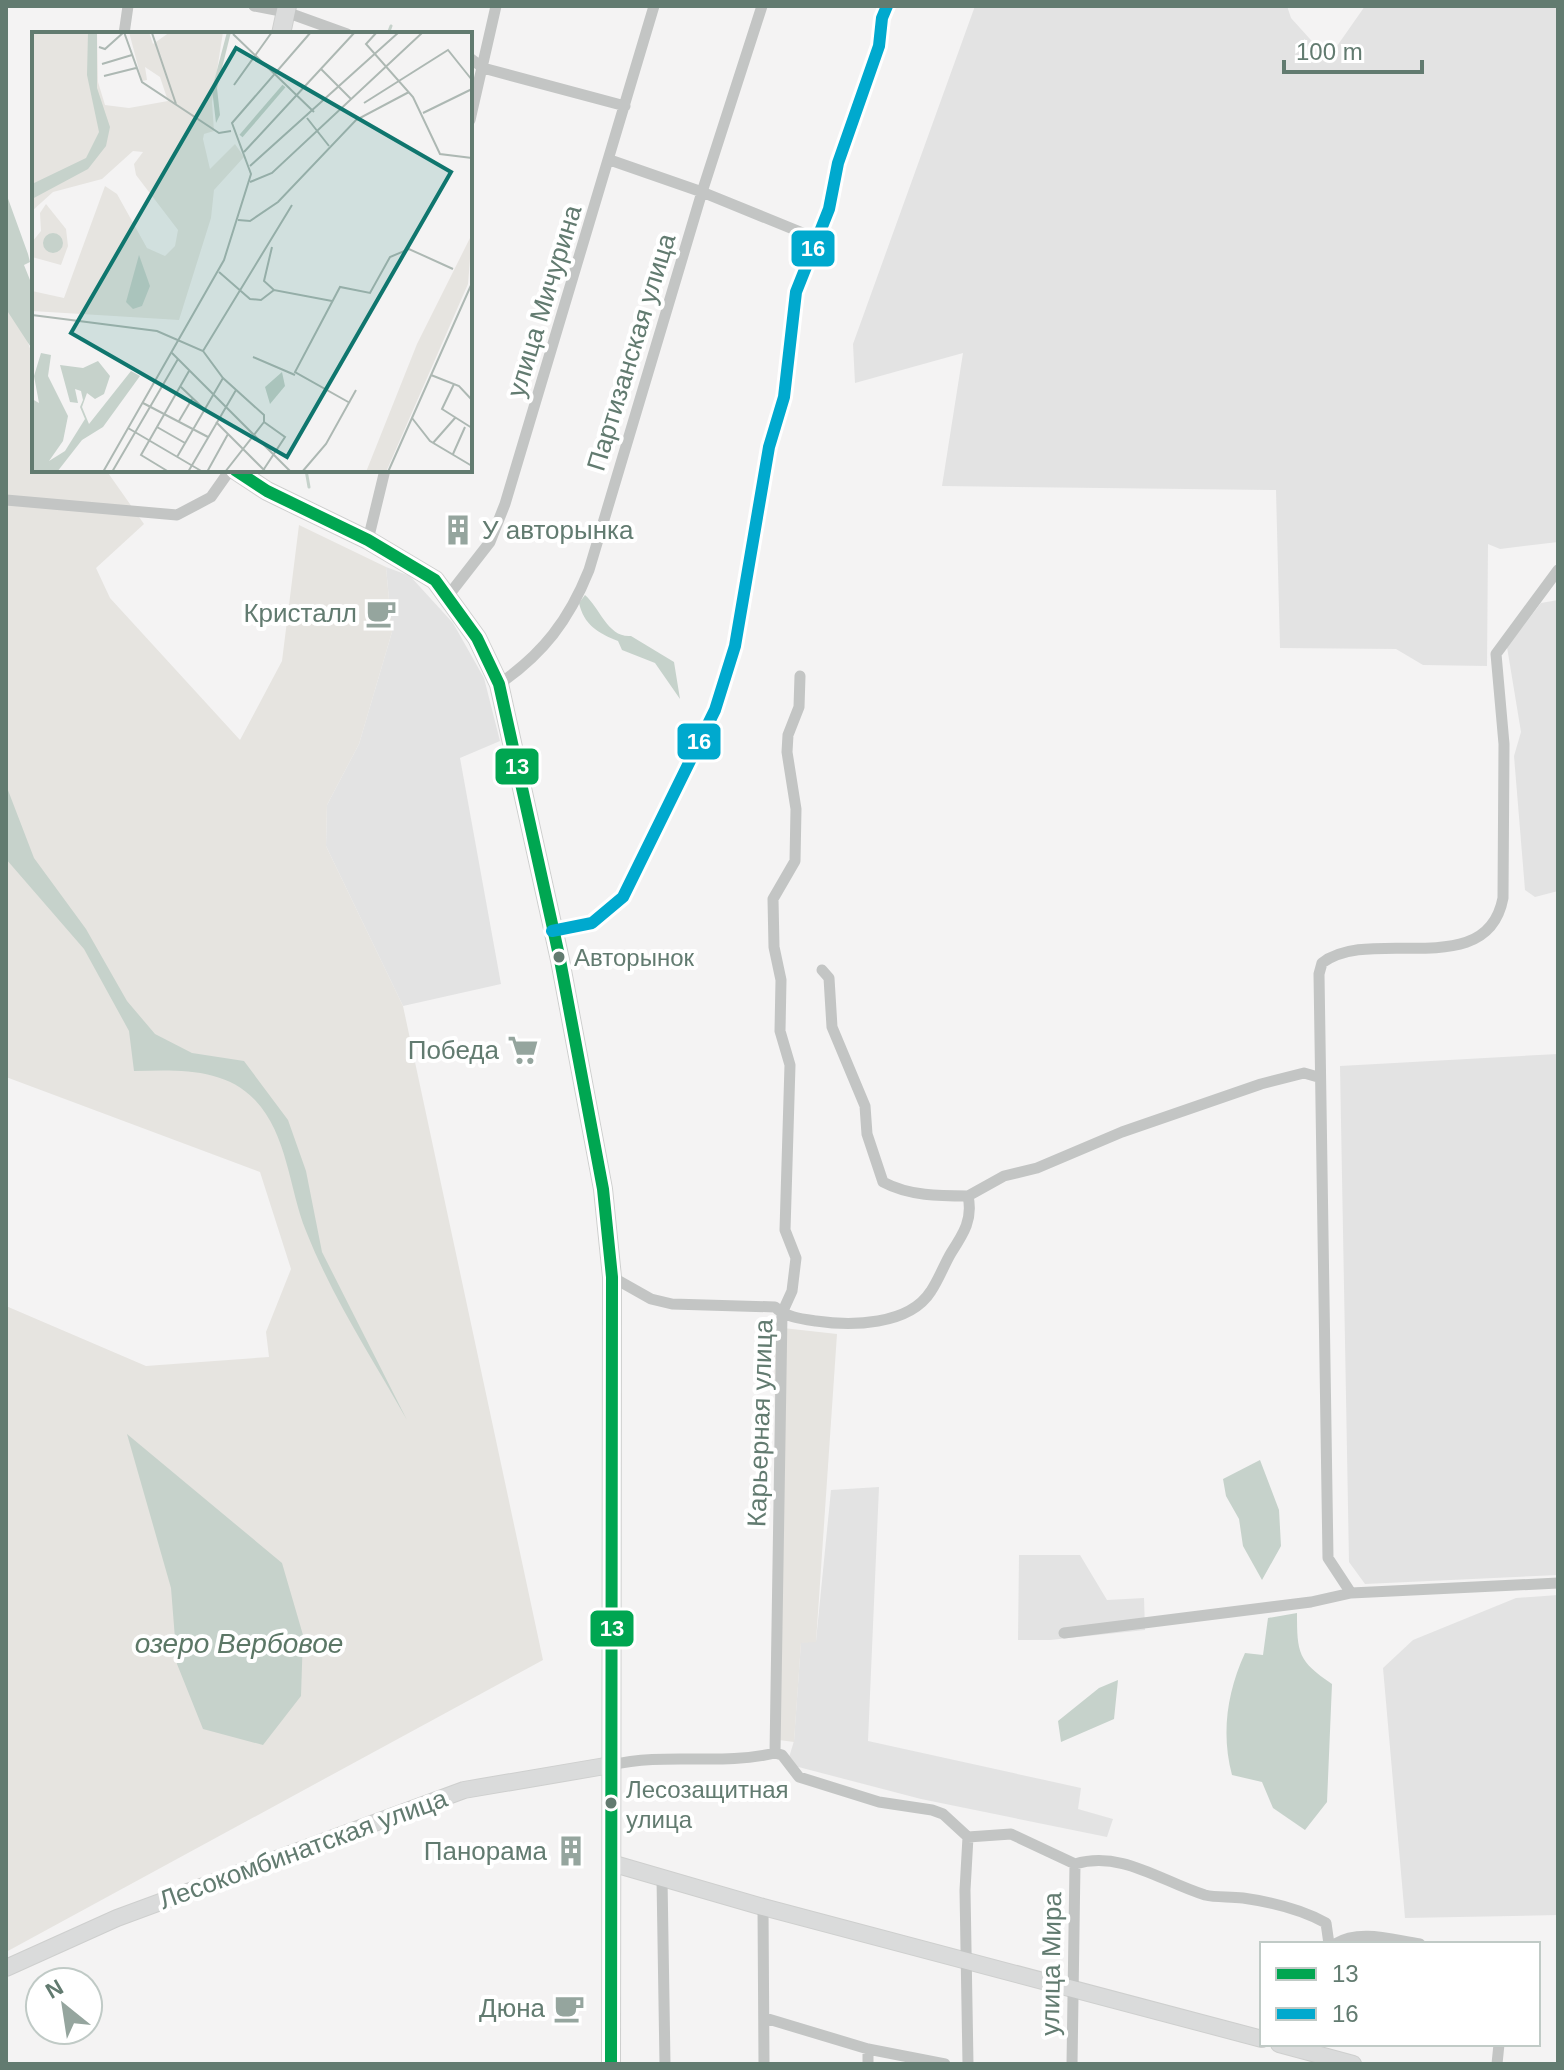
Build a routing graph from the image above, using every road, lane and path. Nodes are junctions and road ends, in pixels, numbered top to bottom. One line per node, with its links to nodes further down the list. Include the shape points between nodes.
1 (128, 6): 8 (street)
2 (254, 6): 7 (street)
3 (496, 6): 12 (street)
4 (654, 6): 13 (street, улица Мичурина)
5 (762, 6): 16 (street, Партизанская улица)
6 (887, 6): 17 (street, via 829,209)
7 (287, 9): 9 (main road); 10 (street)
8 (124, 32)
9 (281, 32)
10 (342, 32)
11 (472, 60): 12 (street)
12 (483, 68): 13 (street); 14 (street)
13 (625, 106): 15 (street, улица Мичурина)
14 (472, 112)
15 (610, 160): 16 (street); 24 (street, улица Мичурина, via 505,504 490,542)
16 (702, 192): 17 (street); 26 (street, Партизанская улица, via 570,616 519,671)
17 (815, 238): 27 (street, via 796,292 784,397 769,447 735,646 715,710 623,897 592,923)
18 (230, 472): 21 (street, via 211,497 177,515)
19 (235, 472): 22 (main road)
20 (385, 472): 22 (street)
21 (6, 500)
22 (368, 540): 24 (main road, via 421,569)
23 (1558, 570): 29 (street, via 1496,654 1504,744 1500,916 1489,930 1446,947 1339,952 1322,963)
24 (448, 596): 26 (main road, via 477,638)
25 (800, 676): 32 (street, Карьерная улица, via 799,707 788,744 796,809 795,861 773,899 780,1031 790,1065 785,1230 796,1258 792,1291)
26 (499, 684): 27 (main road)
27 (552, 931): 31 (main road, via 603,1189)
28 (822, 970): 30 (street, via 829,978 832,1027 865,1106 867,1134 883,1182 937,1196)
29 (1318, 1077): 30 (street, via 1304,1073 1261,1084 1004,1176); 34 (street, via 1328,1558)
30 (968, 1196): 32 (street, via 972,1212 964,1233 920,1303 866,1325)
31 (612, 1277): 32 (street, via 651,1299 672,1304 775,1307); 37 (main road)
32 (782, 1313): 36 (street, Карьерная улица)
33 (1558, 1583): 34 (street)
34 (1351, 1593): 35 (street)
35 (1064, 1633)
36 (775, 1753): 37 (street, via 721,1760 638,1758); 38 (street, via 799,1777 879,1802 932,1810)
37 (611, 1765): 39 (main road); 47 (street, Лесокомбинатская улица, via 464,1790 117,1918)
38 (968, 1837): 40 (street, via 1011,1834); 46 (street)
39 (611, 1863): 41 (street); 54 (main road)
40 (1075, 1864): 43 (street, via 1091,1859 1112,1862 1154,1872 1208,1896 1308,1913 1326,1923); 48 (street, улица Мира)
41 (662, 1878): 42 (street); 55 (street)
42 (763, 1907): 46 (street); 49 (street)
43 (1331, 1942)
44 (1336, 1942): 45 (street, via 1361,1935)
45 (1407, 1942)
46 (967, 1960): 48 (street); 59 (street)
47 (6, 1968)
48 (1071, 1987): 50 (street); 60 (street, улица Мира)
49 (765, 2018): 52 (street); 56 (street)
50 (1260, 2038)
51 (1285, 2046): 53 (street)
52 (868, 2049): 57 (street); 58 (street)
53 (1307, 2053): 61 (street)
54 (611, 2064)
55 (665, 2064)
56 (764, 2064)
57 (868, 2064)
58 (945, 2064)
59 (968, 2064)
60 (1072, 2064)
61 (1353, 2064)

